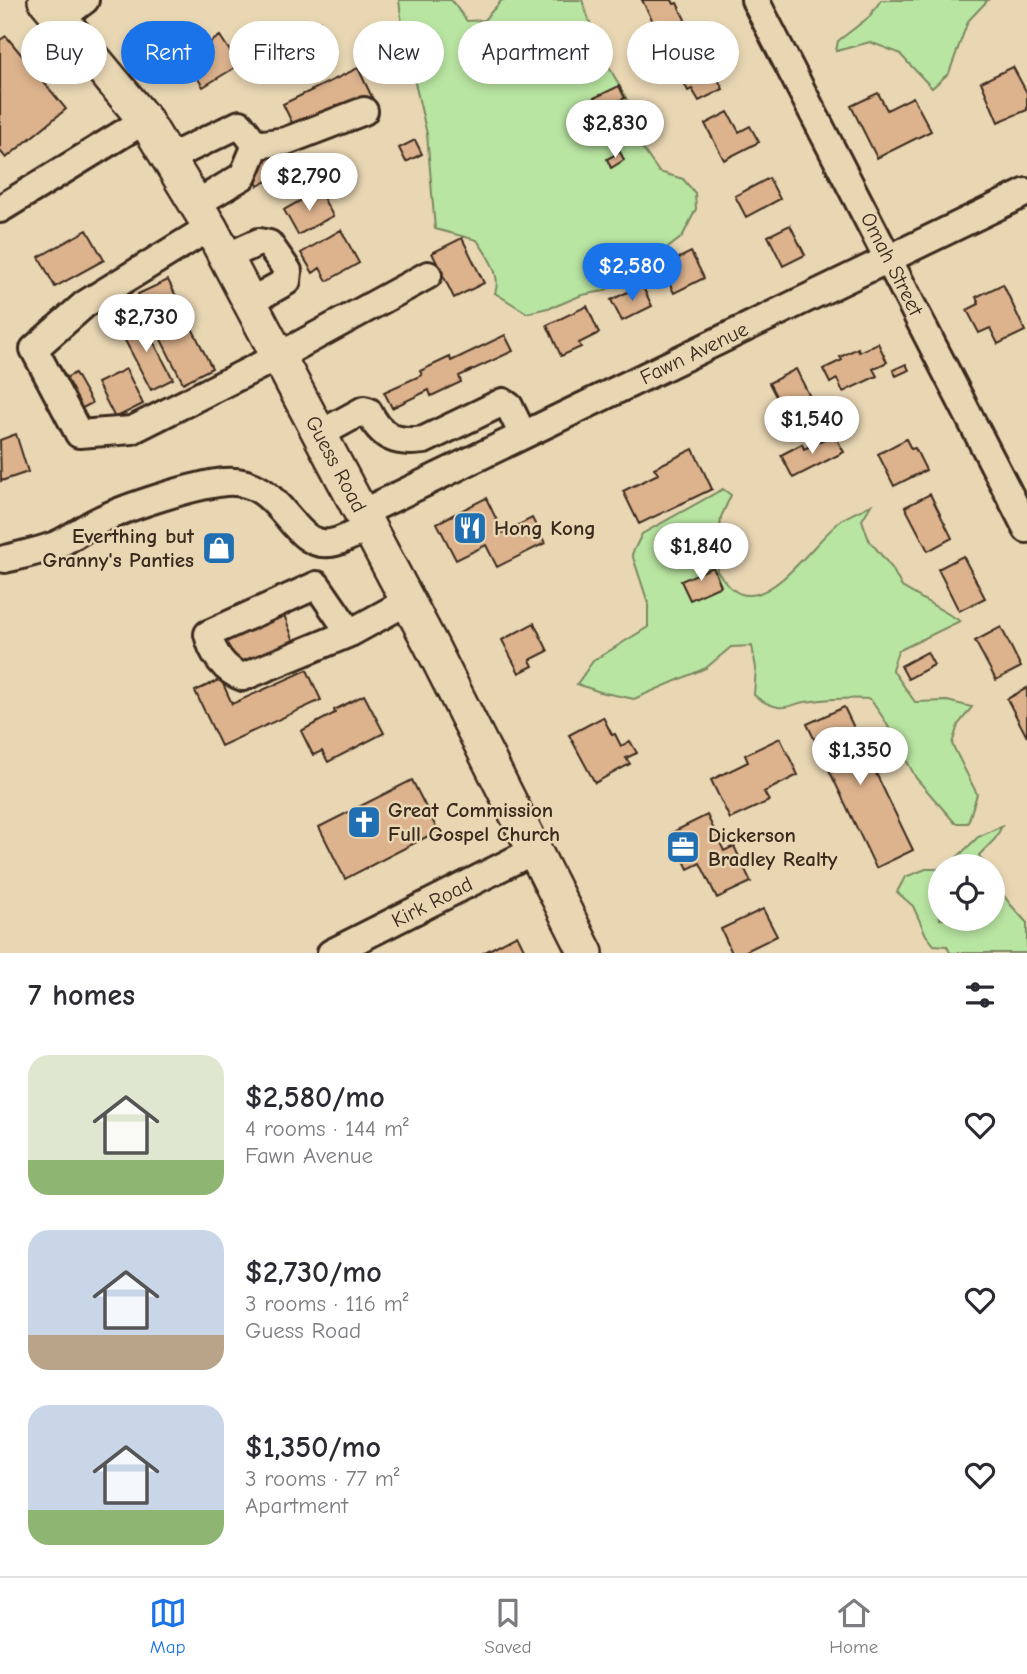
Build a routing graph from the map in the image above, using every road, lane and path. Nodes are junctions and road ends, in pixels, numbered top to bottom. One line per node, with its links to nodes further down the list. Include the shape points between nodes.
1 (755, 0): 11 (street, Omah Street)
2 (64, 6): 4 (main road, Guess Road)
3 (364, 111): 5 (street, via 286,141)
4 (145, 120): 6 (main road, Guess Road); 8 (street)
5 (256, 145): 6 (street, via 240,124); 9 (street, via 243,176)
6 (169, 158): 9 (main road, Guess Road)
7 (1027, 192): 11 (street, Fawn Avenue)
8 (0, 209)
9 (203, 216): 10 (main road, Guess Road); 14 (street, via 85,304 34,349 79,434 132,430)
10 (226, 257): 13 (main road, Guess Road); 13 (street, via 259,242 269,244 288,271 288,281)
11 (889, 258): 17 (street, Fawn Avenue); 20 (street, Omah Street)
12 (428, 275): 14 (street)
13 (250, 302): 14 (main road, Guess Road)
14 (279, 356): 16 (main road, Guess Road)
15 (445, 430): 16 (street, via 424,440 390,438 364,410); 17 (street, via 503,402); 18 (street)
16 (320, 434): 19 (main road, Guess Road)
17 (523, 435): 18 (street, Fawn Avenue)
18 (463, 464): 19 (street, Fawn Avenue)
19 (365, 520): 21 (street, Fawn Avenue, via 330,543 316,542 296,528 263,490 227,482 128,509 54,546); 22 (main road, Guess Road)
20 (1027, 529)
21 (5, 559)
22 (408, 601): 23 (street); 24 (main road, Guess Road)
23 (350, 634): 23 (street, via 317,585 208,634 229,673 243,677)
24 (533, 850): 25 (street, Kirk Road); 26 (main road, Guess Road)
25 (331, 953)
26 (586, 953)

